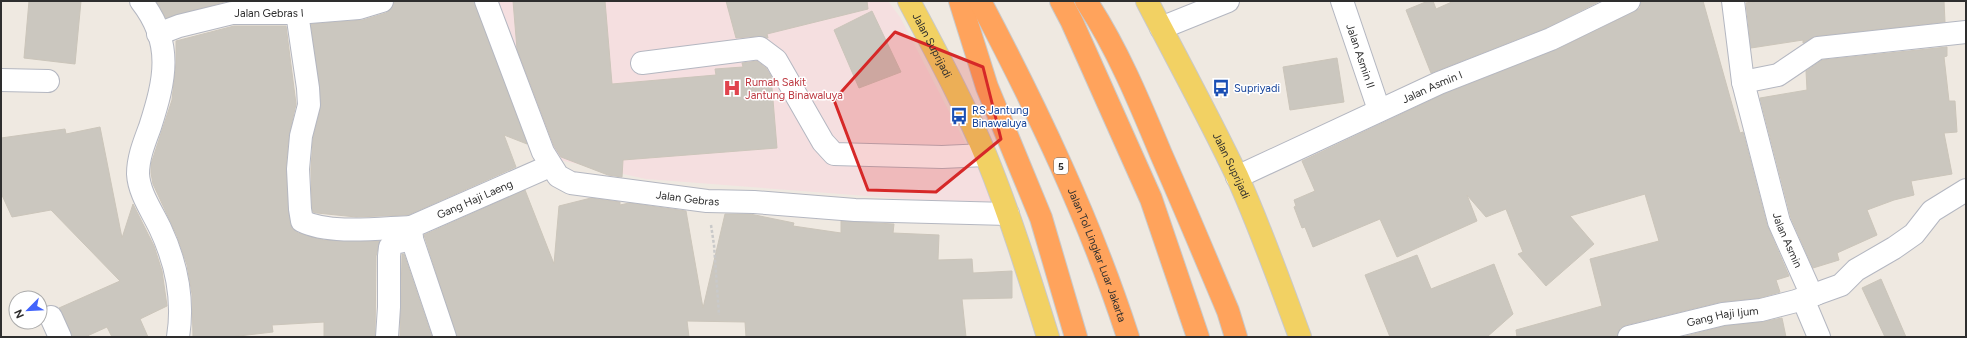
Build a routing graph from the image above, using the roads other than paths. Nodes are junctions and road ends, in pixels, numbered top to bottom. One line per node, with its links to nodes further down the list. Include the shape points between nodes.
1 (141, 1): 17 (street, via 152,16)
2 (382, 1): 14 (street, Jalan Gebras I, via 359,8)
3 (486, 1): 24 (street, Jalan Gebras)
4 (909, 1): 23 (main road, Jalan Suprijadi, via 960,99)
5 (960, 1): 36 (highway, via 987,87 1041,218)
6 (980, 1): 37 (highway, Jalan Tol Lingkar Luar Jakarta / 5, via 1059,161 1091,234)
7 (1061, 1): 38 (highway, via 1151,199)
8 (1086, 1): 39 (highway, via 1099,20 1141,106 1228,311)
9 (1147, 1): 15 (main road, Jalan Suprijadi)
10 (1228, 1): 15 (street)
11 (1342, 1): 22 (street, Jalan Asmin II)
12 (1629, 1): 22 (street, Jalan Asmin I, via 1551,39 1439,83)
13 (1733, 1): 21 (street, Jalan Asmin)
14 (285, 9): 17 (street, Jalan Gebras I, via 232,13); 28 (street, via 308,88 309,105 301,136 298,169 302,220 309,224 333,228)
15 (1161, 28): 25 (main road, Jalan Suprijadi, via 1200,100)
16 (1966, 32): 21 (street, via 1818,48 1778,75)
17 (158, 34): 32 (street, via 164,52 164,71 154,114 139,160 138,176 142,190 164,234 176,271 180,299)
18 (642, 63): 23 (street, via 760,48 776,60 823,142 834,154 942,157)
19 (1, 80): 20 (street)
20 (48, 81)
21 (1743, 82): 29 (street, Jalan Asmin, via 1779,222)
22 (1379, 110): 25 (street, Jalan Asmin I)
23 (985, 155): 27 (main road, Jalan Suprijadi)
24 (550, 166): 27 (street, Jalan Gebras, via 558,176 571,183 707,201 856,210); 28 (street, Gang Haji Laeng)
25 (1237, 177): 40 (main road, Jalan Suprijadi)
26 (1966, 190): 29 (street, via 1932,211 1914,234 1856,270 1841,285)
27 (1008, 214): 35 (main road, Jalan Suprijadi)
28 (412, 233): 33 (street, Gang Haji Laeng, via 394,243 389,252); 34 (street)
29 (1810, 296): 41 (street, Gang Haji Ijum, via 1761,310 1723,314); 42 (street, Jalan Asmin)
30 (51, 317): 31 (street)
31 (60, 337)
32 (178, 337)
33 (386, 337)
34 (445, 337)
35 (1048, 337)
36 (1076, 337)
37 (1128, 337)
38 (1198, 337)
39 (1236, 337)
40 (1300, 337)
41 (1628, 337)
42 (1819, 337)

